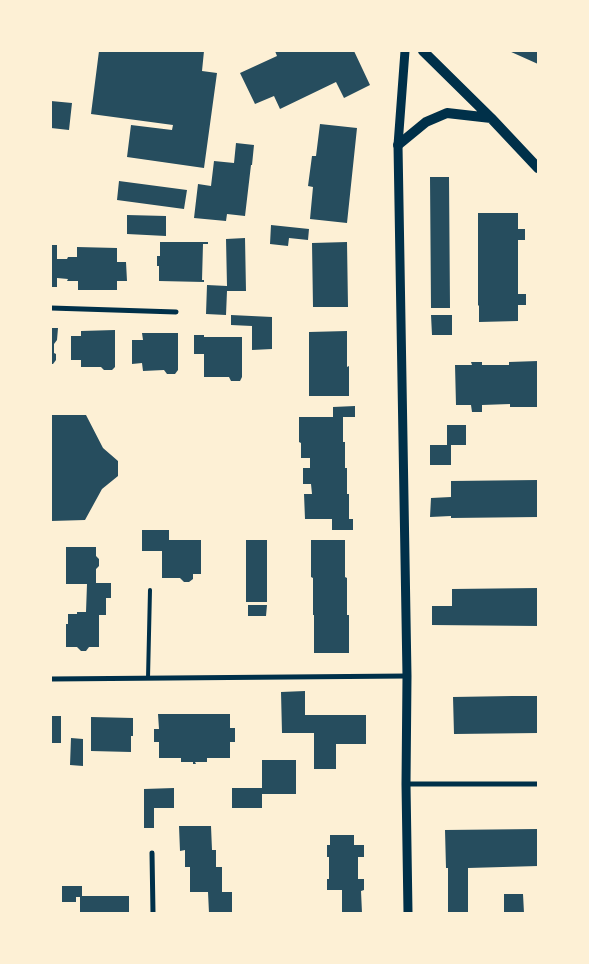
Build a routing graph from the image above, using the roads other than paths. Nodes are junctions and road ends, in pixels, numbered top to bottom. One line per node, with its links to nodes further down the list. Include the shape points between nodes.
1 (405, 51): 4 (street)
2 (422, 51): 3 (main road)
3 (491, 118): 4 (main road, via 447,113 426,122); 5 (main road)
4 (398, 145): 9 (street)
5 (538, 168)
6 (51, 308): 7 (street)
7 (176, 312)
8 (150, 590): 10 (lane)
9 (407, 676): 10 (street); 12 (street)
10 (148, 678): 11 (street)
11 (51, 679)
12 (406, 784): 13 (street); 16 (street)
13 (538, 784)
14 (152, 853): 15 (street)
15 (153, 913)
16 (408, 913)

